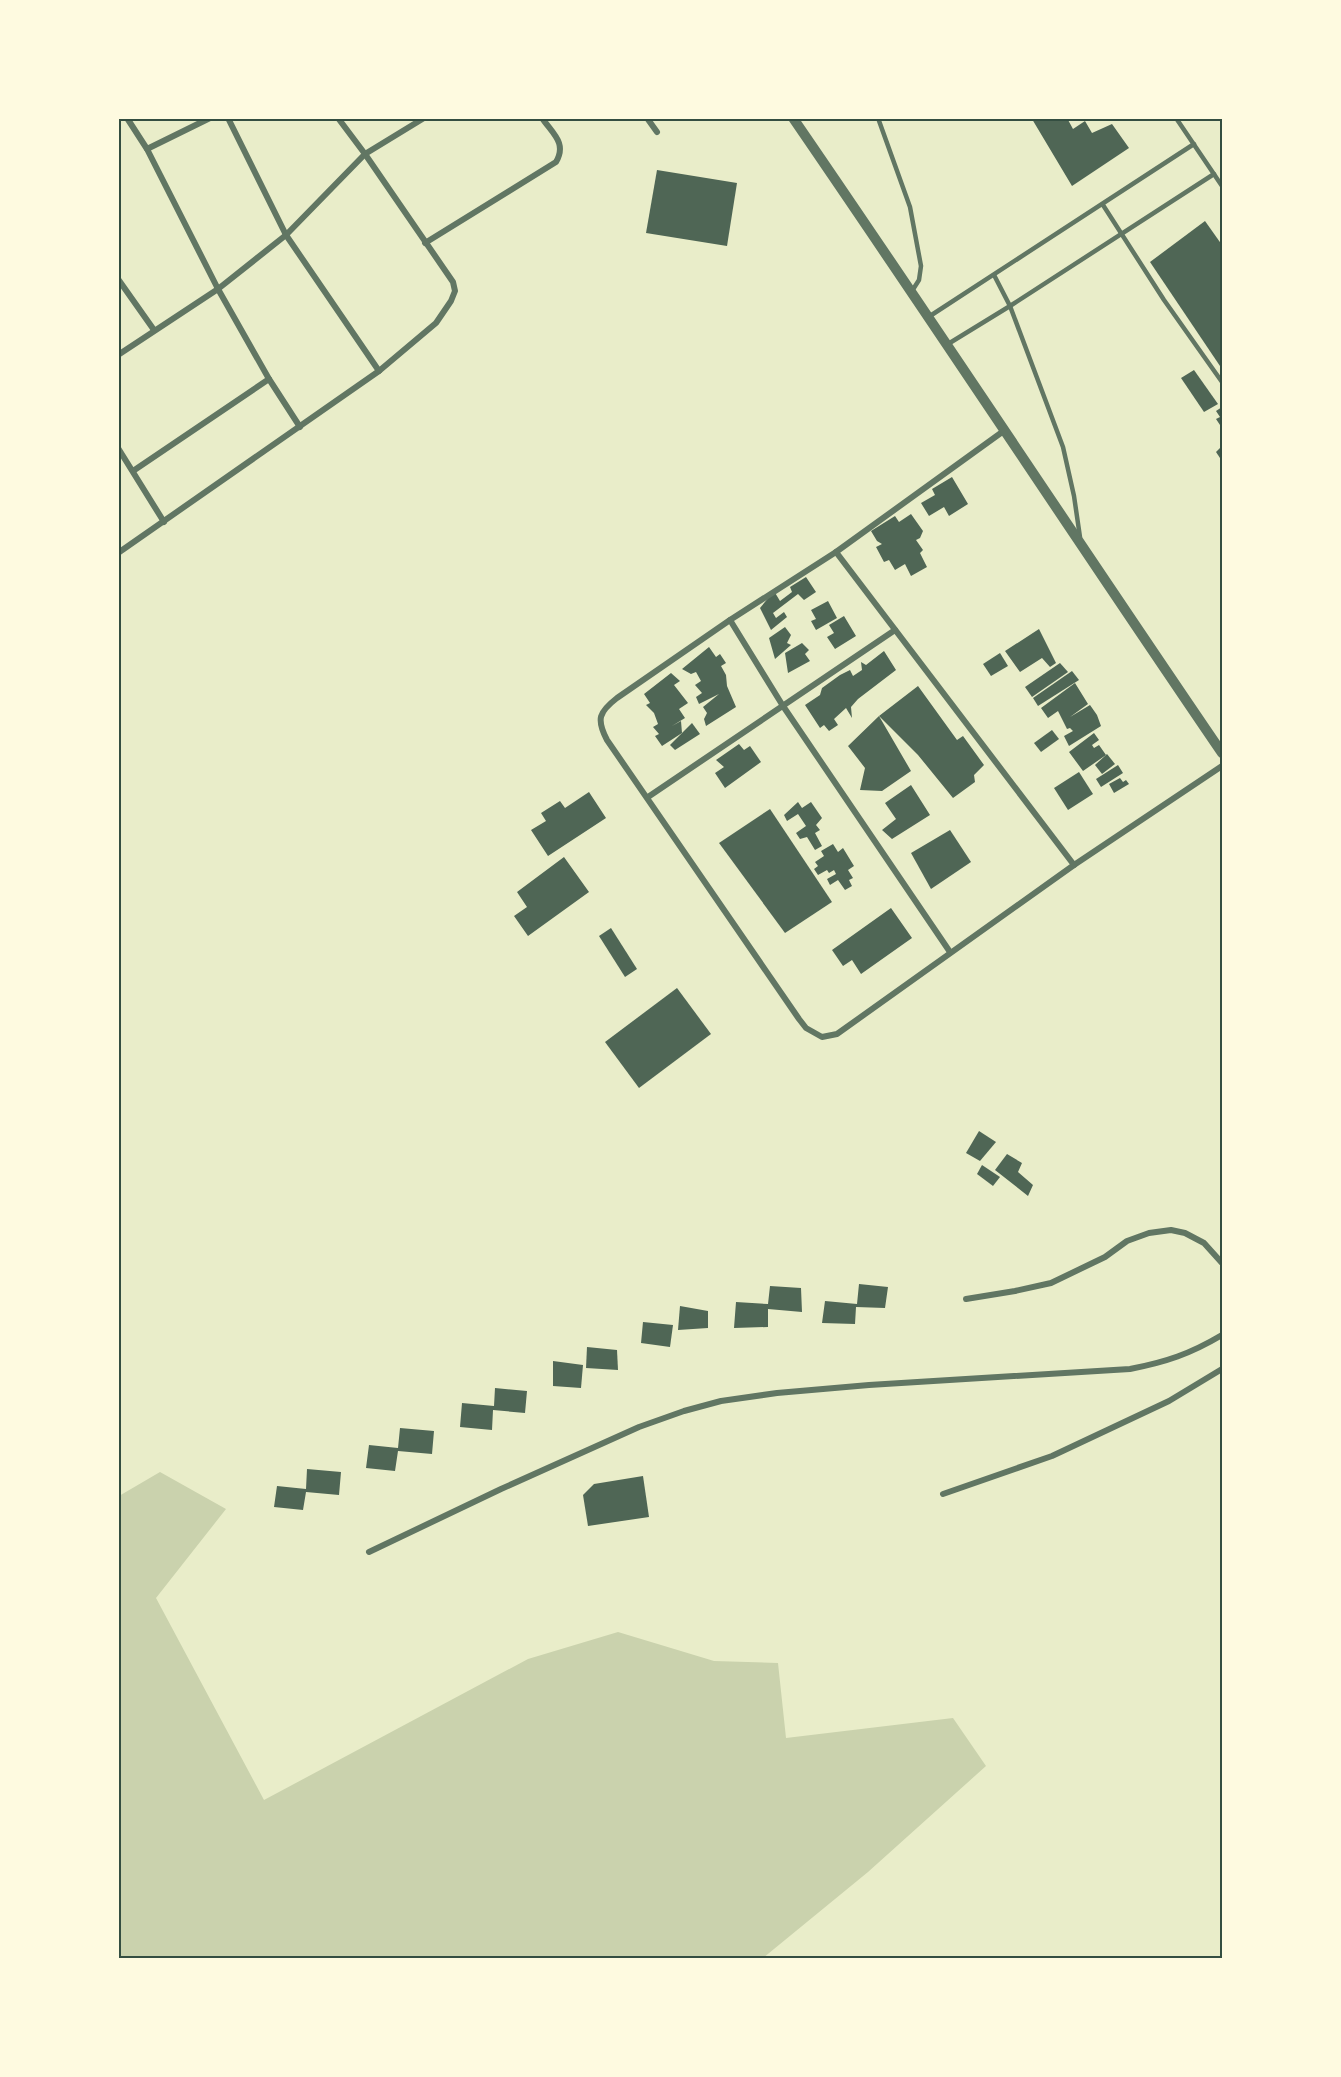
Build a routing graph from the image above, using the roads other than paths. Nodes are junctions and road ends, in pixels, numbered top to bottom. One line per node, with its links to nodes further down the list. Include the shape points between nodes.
1 (126, 118): 13 (street)
2 (210, 118): 13 (street)
3 (228, 118): 19 (street)
4 (338, 118): 14 (street)
5 (424, 118): 14 (street)
6 (542, 118): 20 (street, via 561,145 556,162)
7 (647, 118): 11 (street)
8 (793, 118): 24 (street)
9 (878, 118): 24 (lane, via 910,207 921,266)
10 (1176, 118): 12 (lane)
11 (657, 132)
12 (1194, 144): 15 (lane); 17 (lane)
13 (147, 149): 23 (street)
14 (365, 154): 19 (street); 20 (street)
15 (1214, 174): 16 (lane); 18 (lane)
16 (1222, 186)
17 (1103, 205): 18 (lane); 21 (lane)
18 (1121, 234): 25 (lane); 32 (lane)
19 (286, 235): 23 (street); 30 (street)
20 (425, 243): 30 (street, via 453,282 452,301 436,323)
21 (994, 275): 25 (lane); 26 (lane)
22 (118, 279): 27 (street)
23 (218, 289): 27 (street); 31 (street)
24 (912, 291): 26 (street)
25 (1010, 306): 28 (lane); 38 (lane, via 1063,447)
26 (929, 317): 28 (street)
27 (154, 330): 29 (street)
28 (948, 344): 34 (street)
29 (118, 355)
30 (379, 371): 33 (street)
31 (269, 379): 33 (street); 36 (street)
32 (1222, 382)
33 (300, 427): 37 (street)
34 (1006, 430): 38 (street); 39 (street)
35 (118, 448): 36 (street)
36 (133, 471): 37 (street)
37 (164, 522): 40 (street)
38 (1081, 546): 44 (street)
39 (836, 552): 41 (street); 42 (street)
40 (118, 553)
41 (730, 620): 43 (street); 46 (street, via 602,712 601,729)
42 (895, 630): 43 (street); 47 (street)
43 (783, 706): 46 (street); 48 (street)
44 (1222, 753)
45 (1222, 766): 47 (street)
46 (648, 797): 48 (street, via 799,1019 814,1034 837,1034)
47 (1074, 865): 48 (street)
48 (950, 952)
49 (1222, 1263): 50 (street, via 1204,1243 1185,1233 1149,1233 1051,1283)
50 (966, 1299)
51 (1222, 1335): 54 (street, via 1165,1362 1130,1369 777,1393 694,1408 639,1427)
52 (1222, 1369): 53 (street, via 1168,1401 1052,1456)
53 (943, 1494)
54 (369, 1552)

